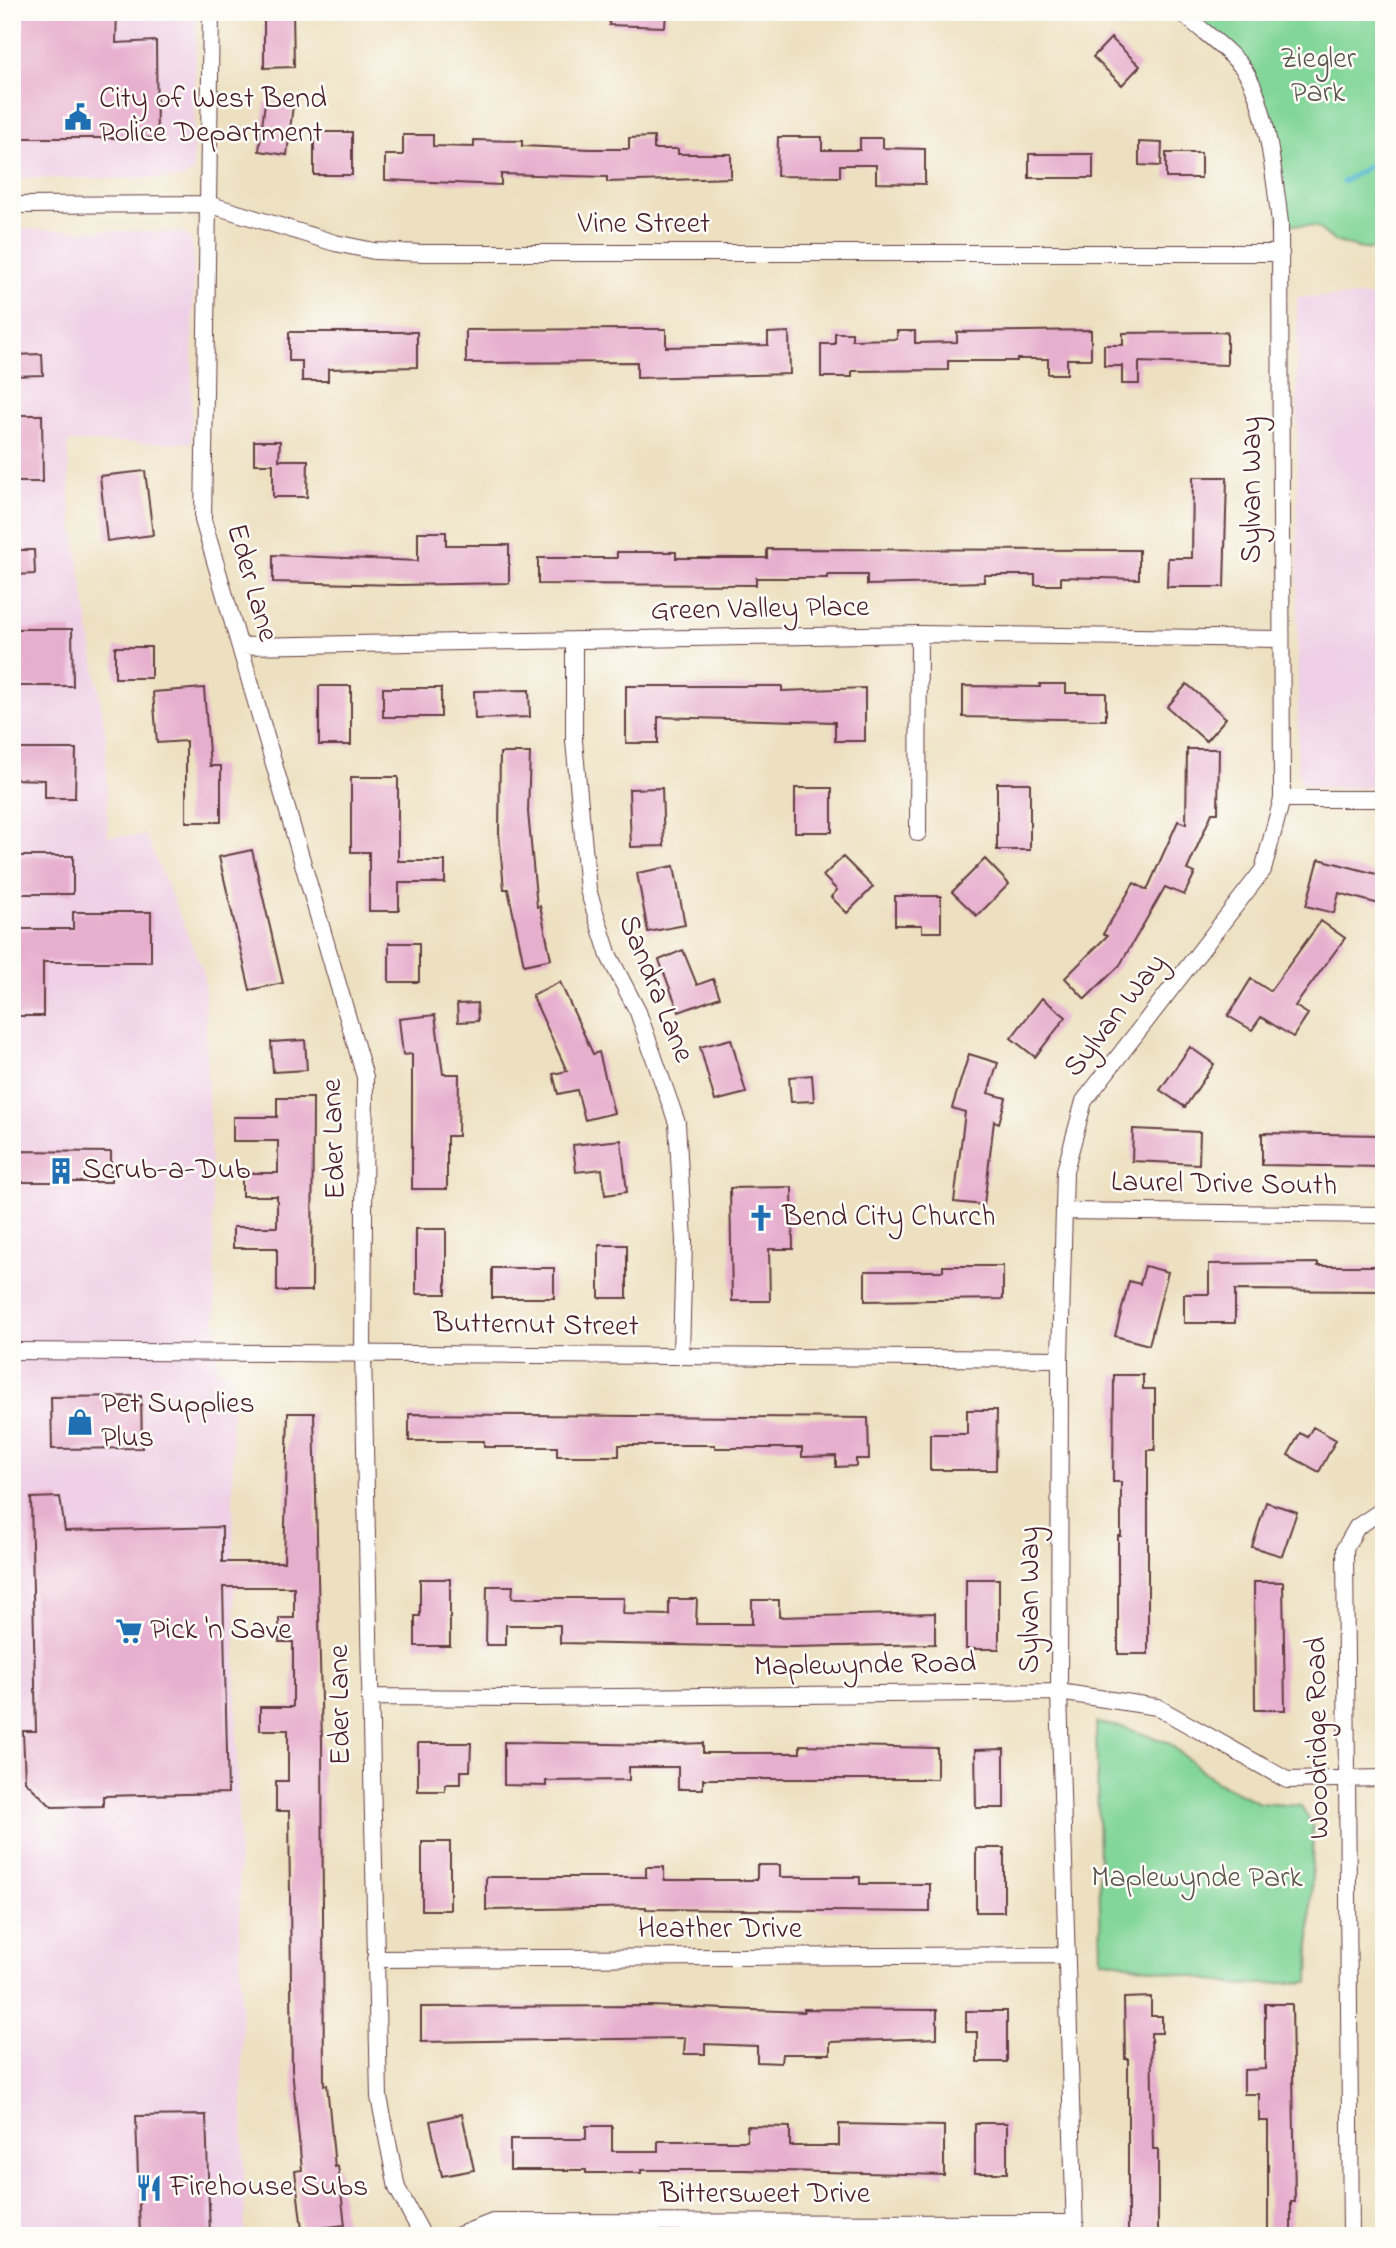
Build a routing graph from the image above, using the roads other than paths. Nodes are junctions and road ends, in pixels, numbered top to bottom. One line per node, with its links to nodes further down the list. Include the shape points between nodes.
1 (211, 12): 4 (street, Eder Lane)
2 (1182, 12): 5 (street, Sylvan Way, via 1243,68 1259,106 1271,151)
3 (12, 205): 4 (street, Vine Street)
4 (208, 205): 5 (street, Vine Street, via 374,251); 9 (street, Eder Lane, via 203,520)
5 (1282, 253): 7 (street, Sylvan Way)
6 (919, 634): 7 (street, Green Valley Place); 8 (street, Green Valley Place); 12 (street)
7 (1280, 639): 10 (street, Sylvan Way)
8 (574, 642): 9 (street, Green Valley Place); 17 (street, Sandra Lane, via 574,741 587,890 609,956 638,1012 677,1123 684,1241)
9 (240, 646): 16 (street, Eder Lane, via 365,1077)
10 (1282, 799): 11 (street); 13 (street, Sylvan Way, via 1263,870 1084,1101 1065,1171)
11 (1384, 799)
12 (918, 833)
13 (1064, 1211): 14 (street, Laurel Drive South); 18 (street, Sylvan Way)
14 (1384, 1214)
15 (12, 1351): 16 (street, Butternut Street)
16 (363, 1353): 17 (street, Butternut Street); 21 (street, Eder Lane)
17 (681, 1355): 18 (street, Butternut Street)
18 (1060, 1359): 20 (street, Sylvan Way)
19 (1384, 1509): 22 (street, Woodridge Road, via 1357,1527 1345,1548)
20 (1059, 1692): 21 (street, Maplewynde Road); 22 (street, Maplewynde Road, via 1157,1707 1287,1780); 24 (street, Sylvan Way)
21 (369, 1697): 25 (street, Eder Lane)
22 (1348, 1778): 23 (street, Maplewynde Road); 29 (street, Woodridge Road)
23 (1384, 1778)
24 (1065, 1955): 25 (street, Heather Drive); 26 (street, Sylvan Way)
25 (375, 1959): 27 (street, Eder Lane, via 384,2133 397,2188)
26 (1075, 2229): 28 (street, Bittersweet Drive, via 493,2222)
27 (423, 2236)
28 (457, 2236)
29 (1351, 2236)

